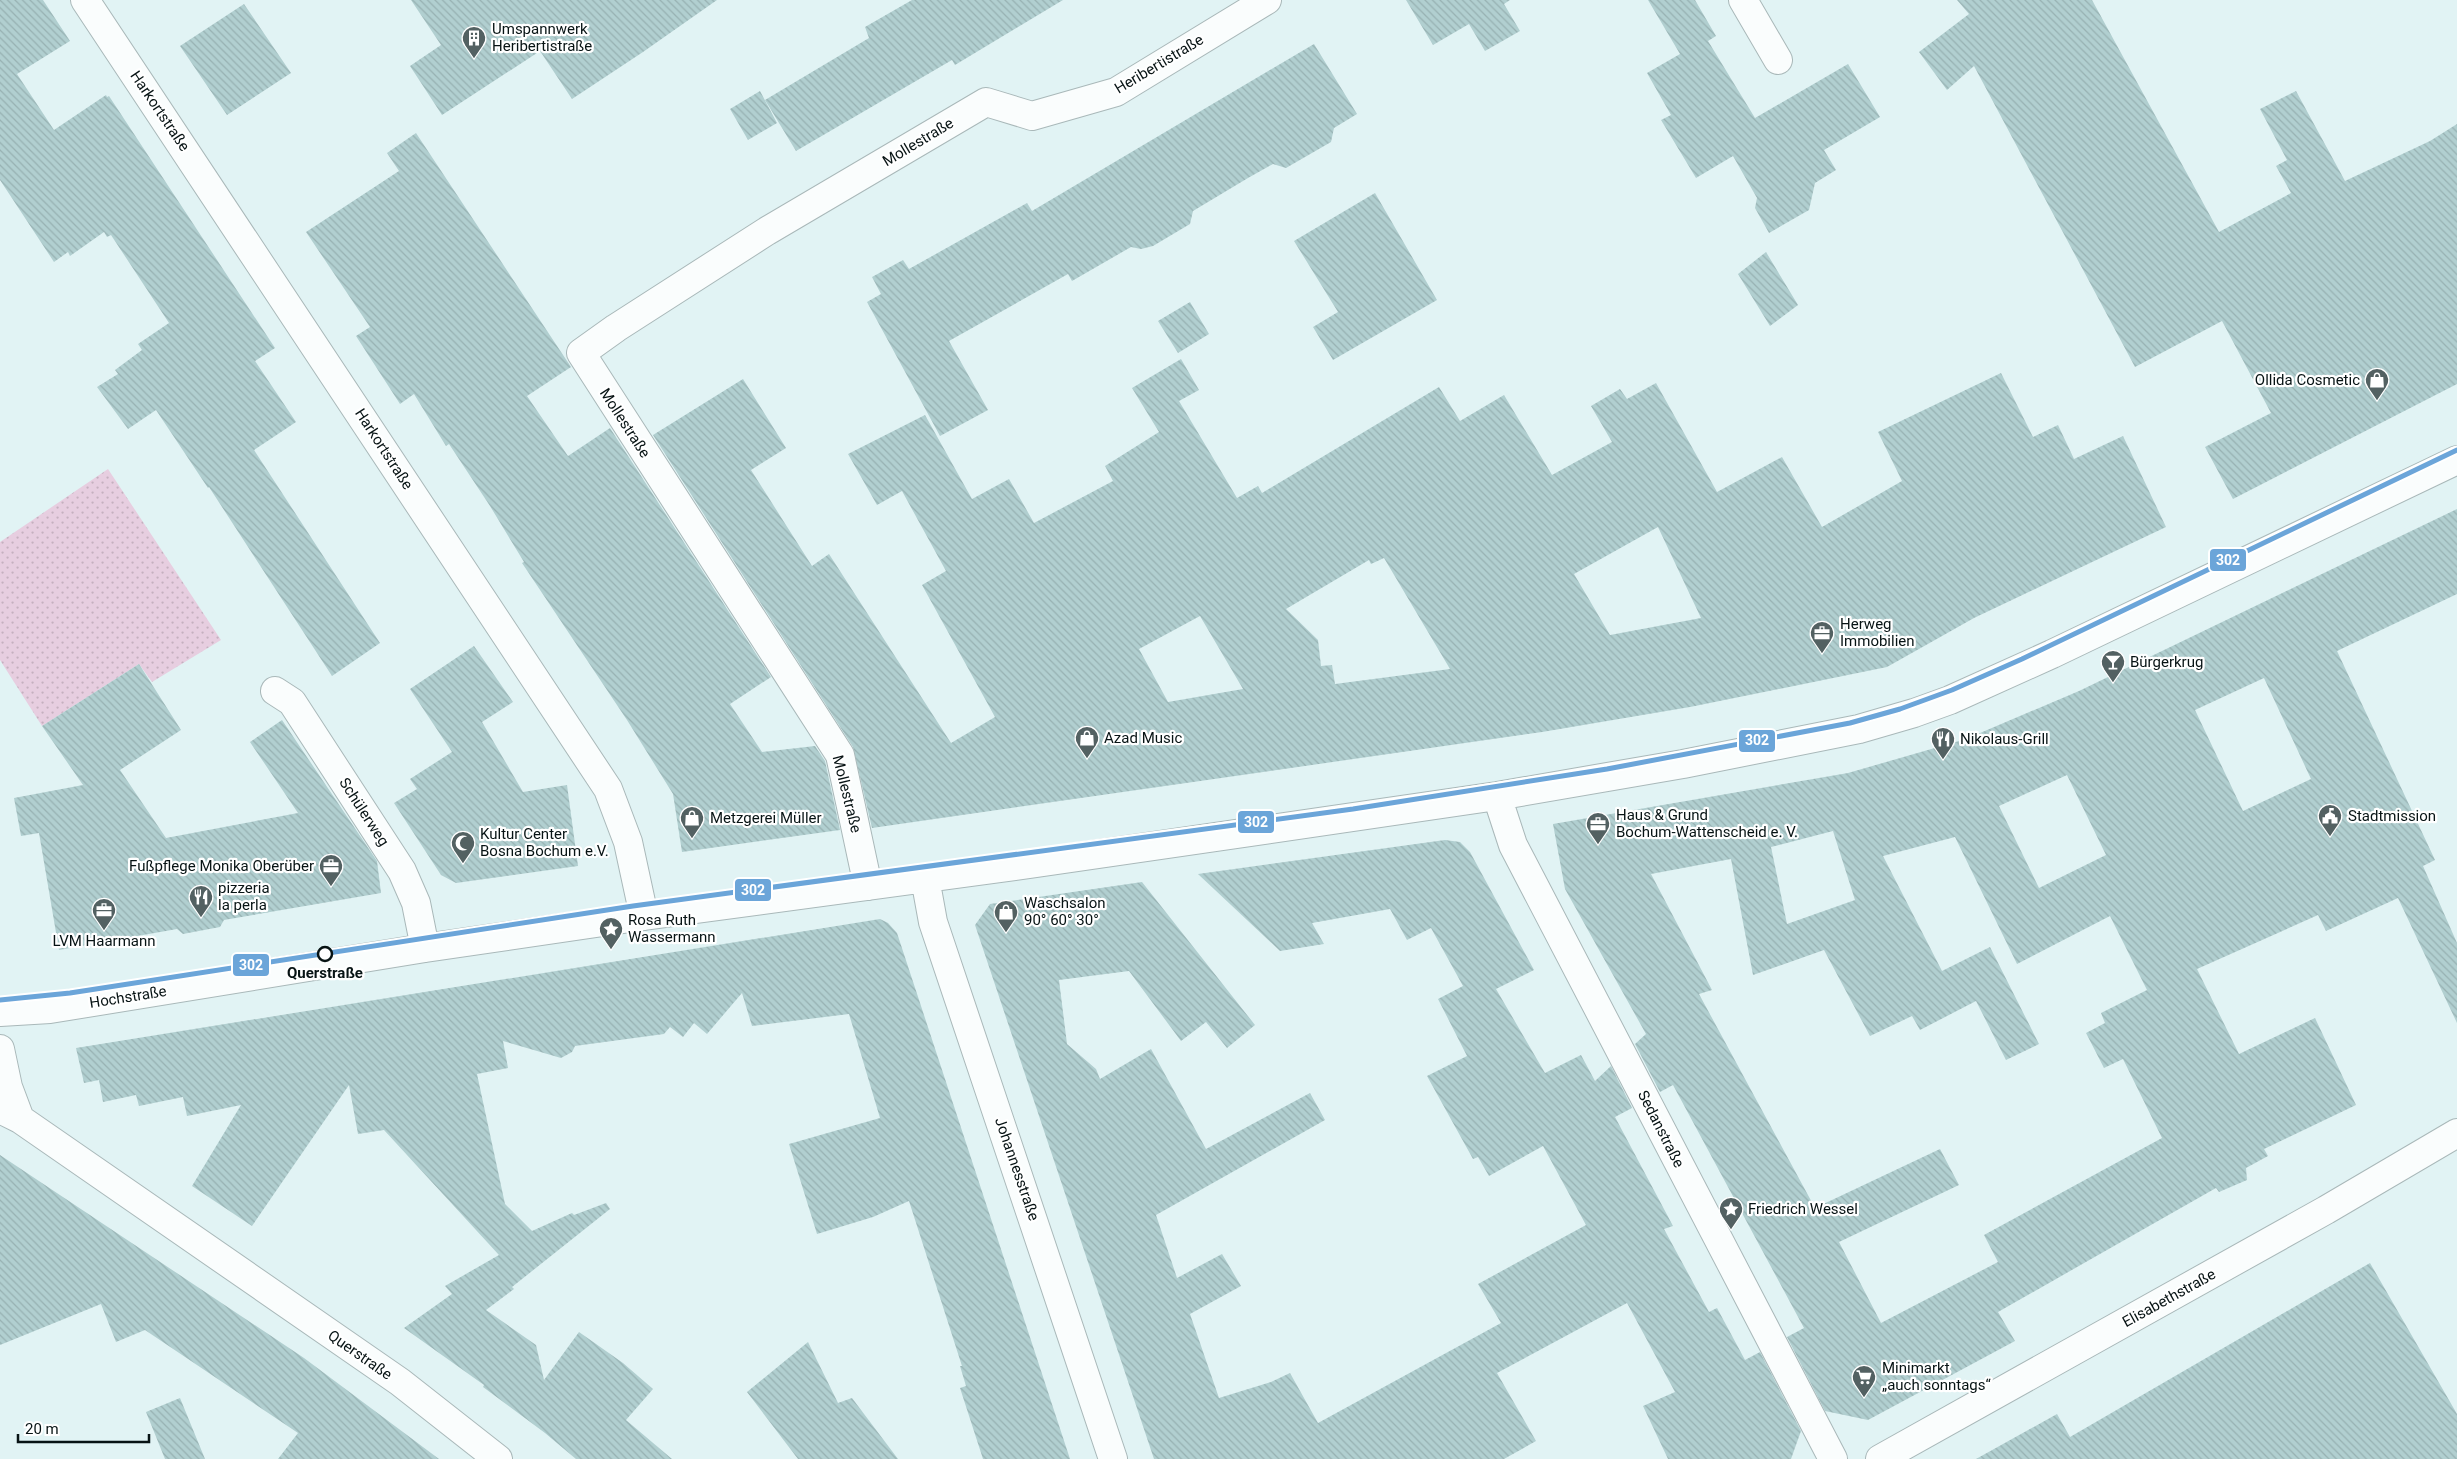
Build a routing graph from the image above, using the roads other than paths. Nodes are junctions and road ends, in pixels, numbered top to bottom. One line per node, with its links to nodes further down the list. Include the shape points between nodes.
1 (86, 0): 11 (street, Harkortstraße, via 608,789 628,842)
2 (1267, 0): 5 (street, Heribertistraße, via 1116,92 1032,116 986,102)
3 (1743, 0): 4 (street)
4 (1778, 60)
5 (961, 116): 10 (street, Mollestraße, via 767,232 581,353 840,755)
6 (2457, 460): 8 (street, Hochstraße, via 2052,654 1914,713 1794,743)
7 (275, 691): 12 (street, Schülerweg, via 292,702 402,871 416,903)
8 (1497, 796): 9 (street, Hochstraße); 19 (street, Sedanstraße, via 1513,845)
9 (925, 878): 10 (street, Hochstraße); 18 (street, Johannesstraße, via 933,922)
10 (868, 886): 11 (street, Hochstraße)
11 (644, 916): 12 (street, Hochstraße)
12 (425, 948): 13 (street, Hochstraße, via 50,1009)
13 (0, 1012)
14 (0, 1049): 15 (street, Querstraße)
15 (10, 1114): 17 (street, Querstraße, via 400,1382)
16 (2457, 1133): 20 (street, Elisabethstraße, via 2326,1210)
17 (498, 1459)
18 (1114, 1459)
19 (1832, 1459)
20 (1880, 1459)

